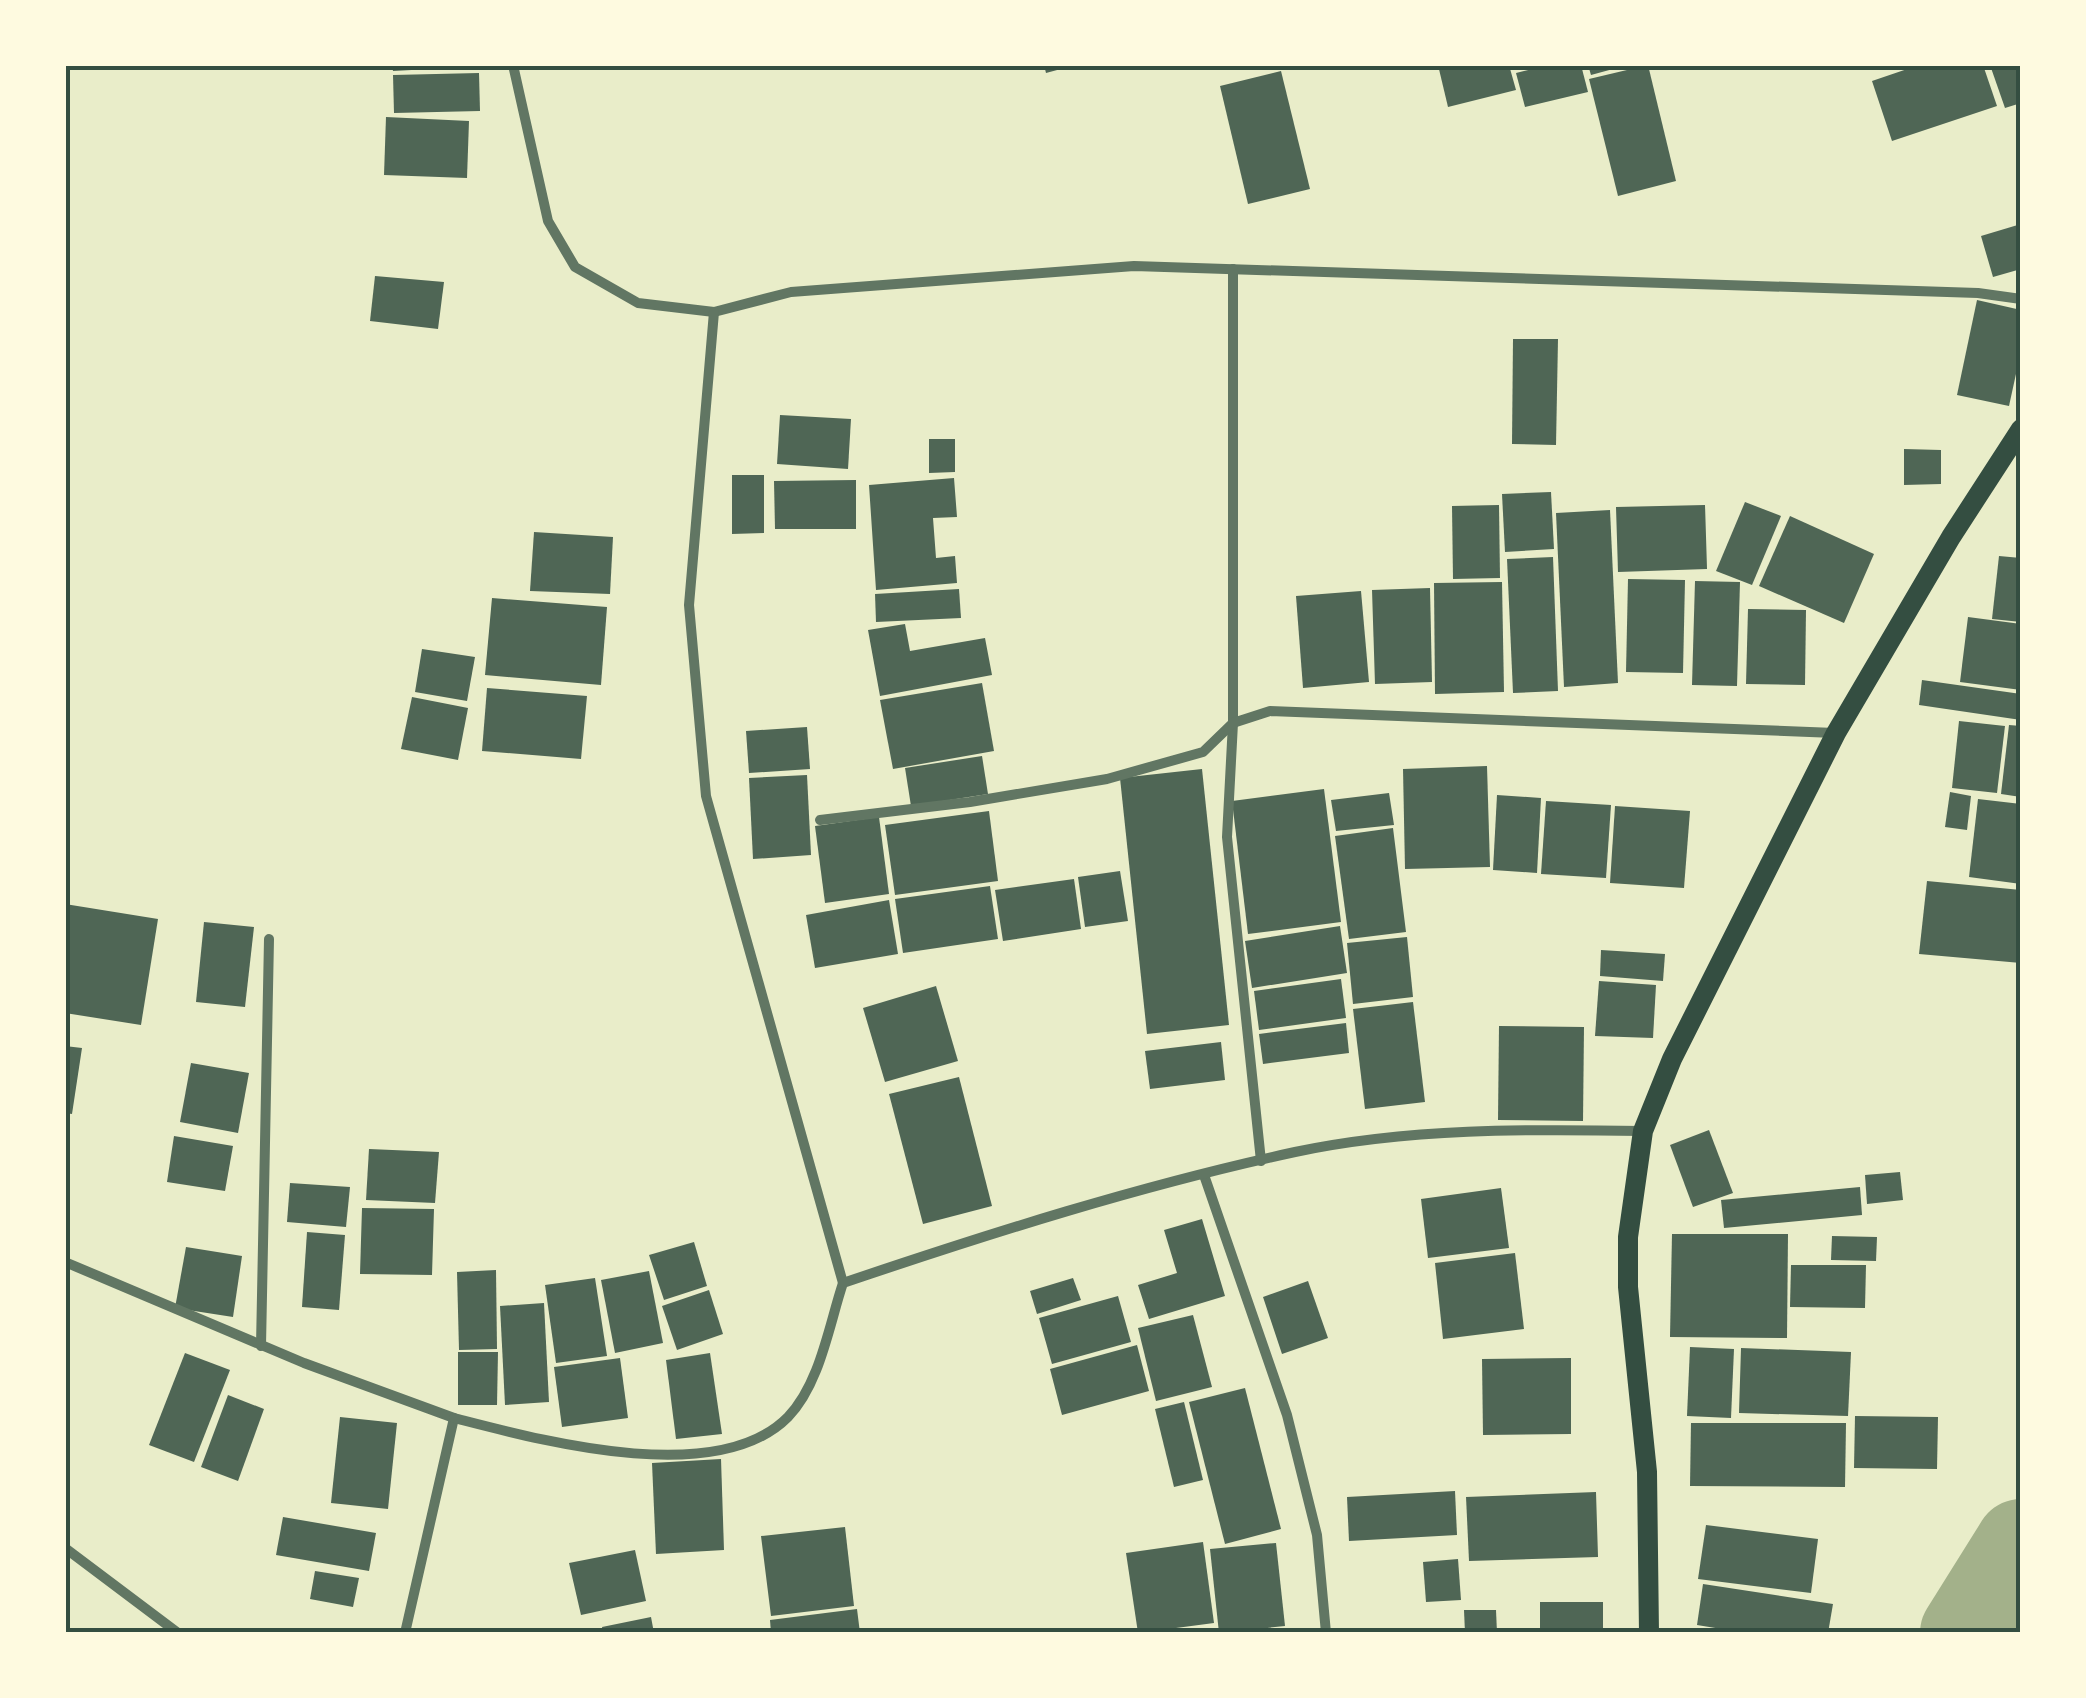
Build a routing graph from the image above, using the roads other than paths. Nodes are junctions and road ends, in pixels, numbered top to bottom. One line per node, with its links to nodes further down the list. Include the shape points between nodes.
1 (513, 65): 4 (street, via 548,221 575,267 638,303)
2 (1233, 269): 3 (street); 4 (street, via 1134,266 791,292); 6 (street)
3 (2021, 299)
4 (714, 312): 14 (street, via 690,605 706,796)
5 (2021, 429): 7 (main road)
6 (1233, 723): 7 (street, via 1270,711); 8 (street, via 1203,752 1107,780); 11 (street, via 1227,838)
7 (1836, 733): 10 (main road)
8 (820, 820)
9 (268, 939): 15 (street)
10 (1642, 1131): 11 (street, via 1416,1136); 21 (main road, via 1628,1287 1648,1488)
11 (1261, 1161): 12 (street)
12 (1204, 1175): 14 (street); 20 (street, via 1287,1415 1317,1535)
13 (65, 1262): 15 (street)
14 (843, 1282): 16 (street, via 811,1381 788,1417 750,1443 660,1455 556,1442)
15 (261, 1346): 16 (street)
16 (454, 1418): 19 (street)
17 (65, 1548): 18 (street)
18 (178, 1633)
19 (405, 1633)
20 (1326, 1633)
21 (1649, 1633)

